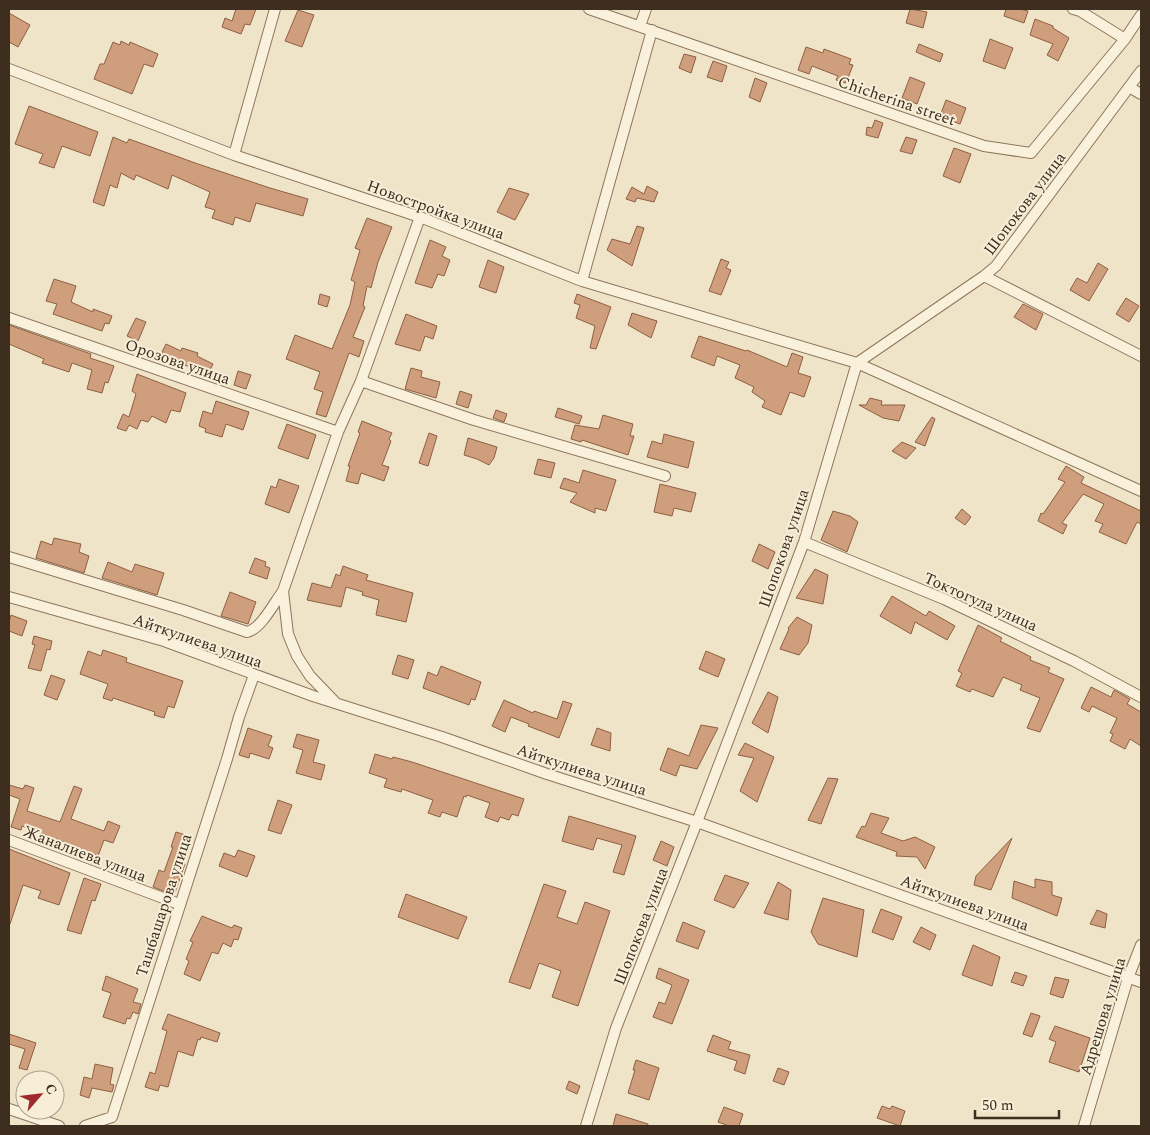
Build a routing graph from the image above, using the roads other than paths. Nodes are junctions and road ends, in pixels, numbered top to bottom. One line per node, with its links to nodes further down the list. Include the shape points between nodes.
1 (275, 9): 13 (street)
2 (589, 9): 6 (street, Chicherina street)
3 (646, 9): 6 (street)
4 (1073, 9): 8 (street)
5 (1141, 15): 8 (street, Chicherina street)
6 (640, 26): 7 (street, Chicherina street)
7 (652, 30): 8 (street, Chicherina street, via 984,146 1031,153); 16 (street)
8 (1125, 39)
9 (9, 69): 13 (street, Новостройка улица)
10 (1141, 71): 11 (street, Шопокова улица)
11 (1129, 88): 12 (street); 15 (street, Шопокова улица, via 996,266)
12 (1141, 94)
13 (234, 155): 14 (street, Новостройка улица)
14 (420, 217): 16 (street, Новостройка улица); 20 (street)
15 (984, 276): 18 (street); 19 (street, Шопокова улица)
16 (582, 281): 19 (street, Новостройка улица)
17 (9, 318): 21 (street, Орозова улица)
18 (1141, 356)
19 (857, 363): 23 (street, Новостройка улица); 24 (street, Шопокова улица)
20 (361, 381): 21 (street); 22 (street, via 474,420)
21 (338, 432): 26 (street)
22 (665, 476)
23 (1141, 491)
24 (804, 542): 29 (street, Токтогула улица, via 944,599); 31 (street, Шопокова улица)
25 (9, 558): 26 (street, via 247,632 259,626)
26 (283, 591): 30 (street, via 288,634 297,656 310,676)
27 (9, 597): 28 (street, Айткулиева улица, via 164,641)
28 (254, 675): 30 (street, Айткулиева улица); 33 (street, Ташбашарова улица)
29 (1141, 697)
30 (337, 704): 31 (street, Айткулиева улица)
31 (698, 822): 35 (street, Айткулиева улица); 40 (street, Шопокова улица, via 616,1028)
32 (9, 840): 33 (street, Жаналиева улица)
33 (179, 904): 39 (street, Ташбашарова улица, via 112,1117)
34 (1141, 944): 35 (street, Адрешова улица)
35 (1128, 978): 36 (street, Айткулиева улица); 41 (street, Адрешова улица)
36 (1141, 982)
37 (9, 1109): 38 (street)
38 (59, 1126)
39 (85, 1126)
40 (586, 1126)
41 (1084, 1126)

